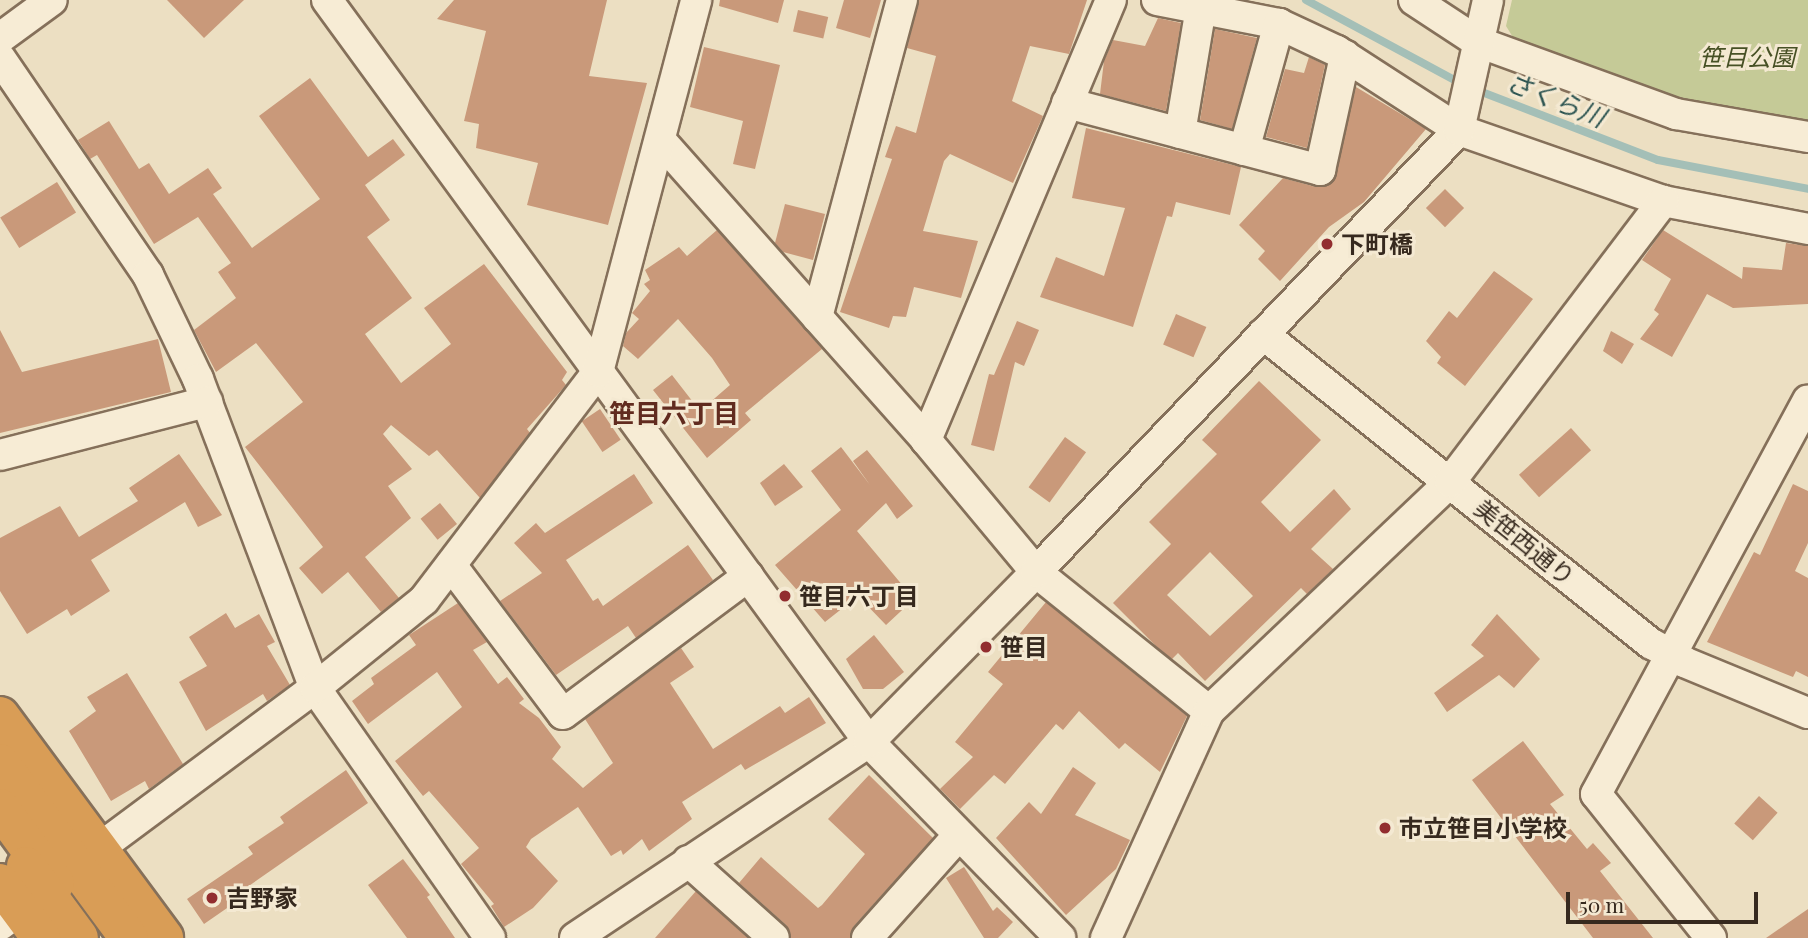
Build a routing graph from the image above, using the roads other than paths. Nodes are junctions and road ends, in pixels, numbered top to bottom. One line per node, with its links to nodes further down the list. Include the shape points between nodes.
1 (52, 0): 13 (street)
2 (327, 0): 24 (street)
3 (696, 0): 18 (street)
4 (902, 0): 22 (street)
5 (1111, 0): 14 (street)
6 (1157, 0): 9 (street)
7 (1414, 0): 11 (street)
8 (1488, 0): 11 (street)
9 (1201, 8): 10 (street); 16 (street)
10 (1279, 24): 12 (street); 19 (street)
11 (1476, 49): 15 (street); 17 (street, via 1676,114)
12 (1345, 56): 15 (street); 19 (street, via 1320,170)
13 (1, 58): 26 (street, via 148,275)
14 (1067, 103): 16 (street); 28 (street)
15 (1461, 121): 20 (street); 23 (street)
16 (1180, 133): 19 (street)
17 (1808, 137)
18 (661, 141): 22 (street); 24 (street)
19 (1244, 150)
20 (1663, 201): 21 (street); 30 (street)
21 (1808, 229)
22 (817, 317): 28 (street)
23 (1263, 334): 30 (street, 美笹西通り); 32 (street)
24 (598, 372): 31 (street); 33 (street)
25 (1808, 401): 27 (street)
26 (207, 402): 29 (street); 35 (street)
27 (1800, 430): 34 (street)
28 (926, 440): 32 (street)
29 (0, 455)
30 (1450, 482): 34 (street, 美笹西通り); 36 (street)
31 (451, 565): 33 (street, via 563,714); 35 (street, via 424,600)
32 (1036, 572): 36 (street); 39 (street)
33 (748, 576): 39 (street)
34 (1669, 655): 37 (street, 美笹西通り); 58 (street, via 1596,794)
35 (315, 688): 45 (street); 52 (street)
36 (1209, 711): 57 (street)
37 (1808, 713)
38 (0, 716): 45 (highway)
39 (869, 742): 44 (street); 46 (street)
40 (0, 763): 50 (highway)
41 (0, 786): 49 (highway)
42 (0, 808): 48 (highway)
43 (0, 831): 47 (highway)
44 (957, 837): 55 (street); 56 (street)
45 (98, 849): 51 (highway)
46 (688, 861): 53 (street); 54 (street)
47 (79, 938)
48 (96, 938)
49 (112, 938)
50 (129, 938)
51 (164, 938)
52 (490, 938)
53 (575, 938)
54 (774, 938)
55 (867, 938)
56 (1060, 938)
57 (1106, 938)
58 (1711, 938)

